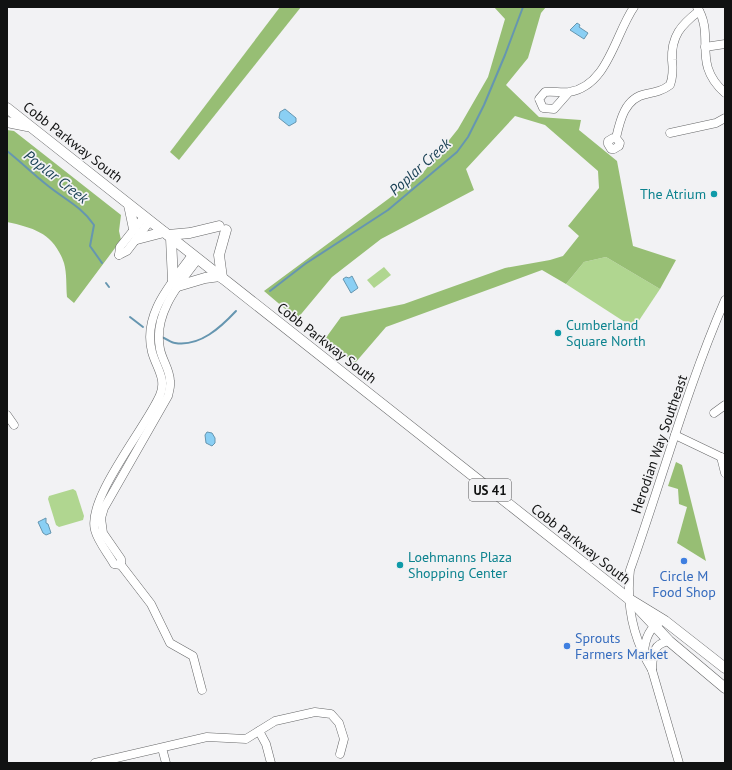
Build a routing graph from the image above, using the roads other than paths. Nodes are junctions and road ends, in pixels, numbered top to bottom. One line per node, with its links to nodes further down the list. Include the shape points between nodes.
1 (630, 9): 5 (street, via 600,73 588,85)
2 (698, 9): 4 (street, via 704,27); 12 (street, via 675,35 670,85 662,91 641,95 631,102 621,116)
3 (725, 44): 4 (street)
4 (705, 47): 6 (street, via 710,76)
5 (569, 92)
6 (725, 93)
7 (7, 108): 10 (main road, Cobb Parkway South / US 41)
8 (725, 118): 11 (street, via 716,123)
9 (7, 122): 10 (main road)
10 (31, 127): 13 (main road, Cobb Parkway South / US 41)
11 (670, 133)
12 (616, 138)
13 (129, 205): 14 (main road, Cobb Parkway South / US 41); 15 (main road)
14 (147, 219): 15 (street); 16 (main road, Cobb Parkway South / US 41)
15 (136, 234): 16 (main road)
16 (168, 235): 17 (main road, Cobb Parkway South / US 41); 18 (main road, via 222,228 219,255); 19 (main road)
17 (195, 257): 18 (main road, Cobb Parkway South / US 41); 19 (street)
18 (221, 277): 19 (main road); 28 (main road, Cobb Parkway South / US 41)
19 (175, 284): 36 (street, via 157,306 151,326 152,353 161,373 160,394 107,485 94,515 95,530 114,564 121,565 151,604 170,643 192,656)
20 (725, 300): 25 (street, Herodian Way Southeast)
21 (725, 405): 22 (street)
22 (714, 413)
23 (7, 415): 24 (street)
24 (14, 426)
25 (675, 435): 26 (street); 28 (street, Herodian Way Southeast, via 630,570)
26 (723, 455): 27 (street)
27 (725, 473)
28 (629, 600): 29 (main road, Cobb Parkway South / US 41); 30 (main road, Cobb Parkway South / US 41); 32 (street, Herodian Way Southeast, via 632,623)
29 (665, 621): 30 (street); 33 (main road, Cobb Parkway South / US 41)
30 (654, 626): 31 (main road, Cobb Parkway South / US 41); 32 (street, via 646,638)
31 (669, 641): 34 (street, via 655,648); 35 (main road, Cobb Parkway South / US 41)
32 (643, 655): 34 (street, Herodian Way Southeast)
33 (725, 668)
34 (652, 670): 44 (street)
35 (725, 688)
36 (202, 690)
37 (259, 731): 38 (street, via 242,739 207,737); 39 (street, via 282,719 315,712 331,714 339,723 344,735); 43 (street)
38 (162, 748): 40 (street); 42 (street)
39 (340, 754)
40 (108, 762): 41 (street)
41 (95, 763)
42 (166, 763)
43 (271, 763)
44 (679, 763)

